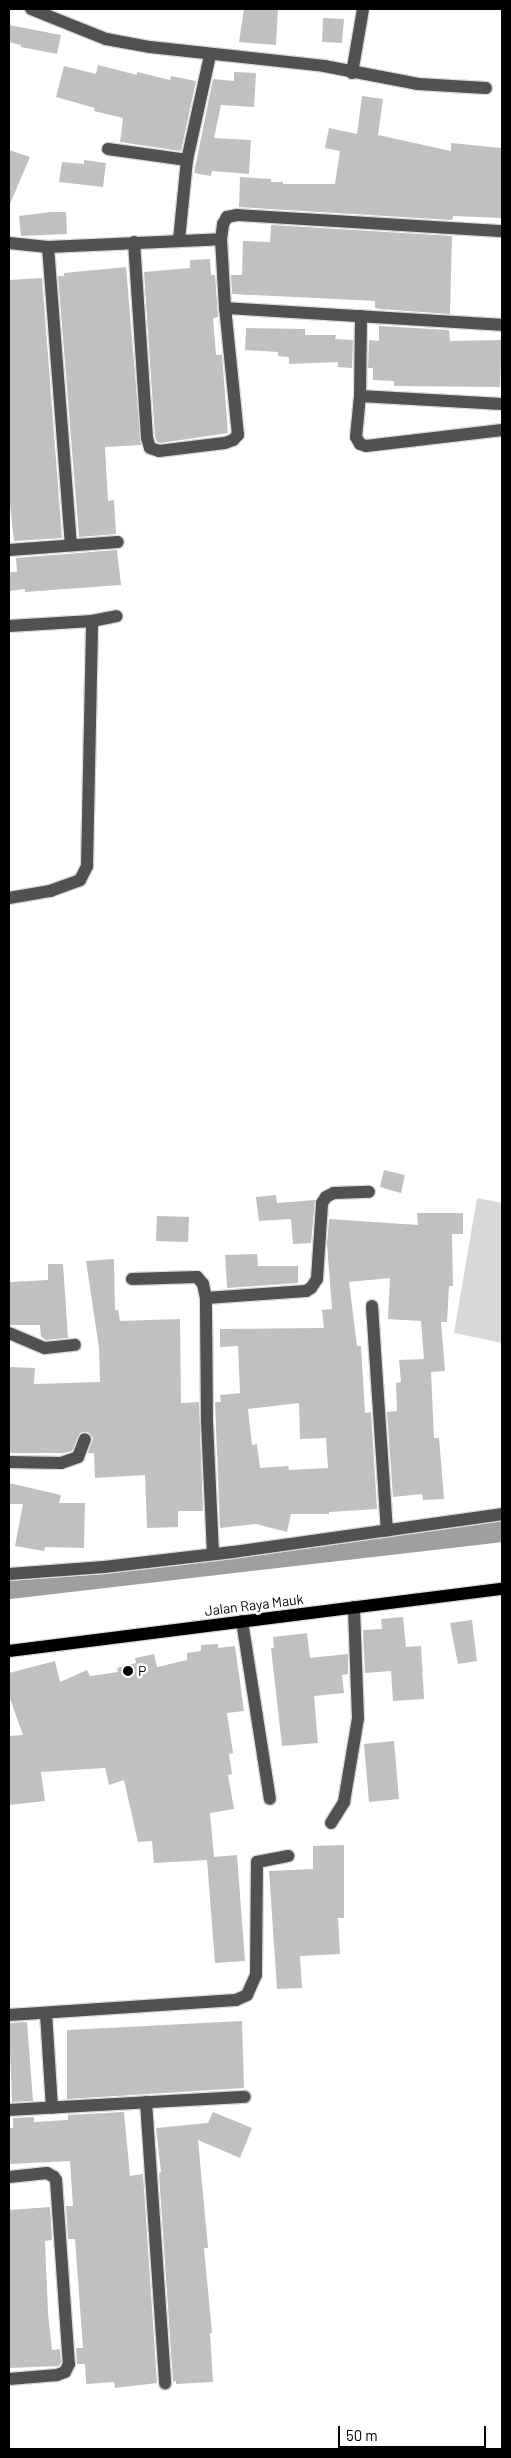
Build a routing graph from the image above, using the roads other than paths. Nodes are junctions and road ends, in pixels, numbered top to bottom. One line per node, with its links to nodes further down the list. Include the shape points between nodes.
1 (31, 9): 3 (street, via 106,39)
2 (364, 9): 4 (street)
3 (210, 55): 4 (street, via 324,66); 7 (street)
4 (352, 73): 5 (street, via 418,84)
5 (486, 88)
6 (108, 149): 7 (street)
7 (187, 160): 9 (street)
8 (502, 231): 10 (street, via 237,215 228,217 223,224)
9 (180, 240): 10 (street); 11 (street)
10 (221, 240): 14 (street)
11 (134, 242): 13 (street); 14 (street, via 150,448 159,451 225,443 238,434)
12 (9, 243): 13 (street)
13 (48, 247): 21 (street)
14 (225, 308): 15 (street)
15 (361, 316): 16 (street); 17 (street)
16 (502, 325)
17 (360, 396): 18 (street); 19 (street, via 356,437 360,444 366,446)
18 (502, 404)
19 (502, 430)
20 (118, 542): 21 (street)
21 (71, 546): 22 (street)
22 (9, 550)
23 (117, 616): 24 (street)
24 (92, 621): 25 (street); 26 (street, via 87,866 80,880 50,891)
25 (9, 626)
26 (9, 898)
27 (369, 1192): 29 (street, via 334,1193 322,1203 317,1279 312,1288)
28 (132, 1279): 29 (street, via 197,1276 203,1284)
29 (206, 1298): 37 (street)
30 (372, 1306): 36 (street)
31 (9, 1333): 32 (street, via 45,1348)
32 (76, 1346)
33 (85, 1440): 34 (street, via 78,1457 61,1464)
34 (9, 1462)
35 (502, 1514): 36 (street)
36 (387, 1530): 37 (street)
37 (212, 1554): 38 (street)
38 (9, 1574)
39 (502, 1589): 40 (main road, Jalan Raya Mauk)
40 (354, 1607): 41 (main road, Jalan Raya Mauk); 44 (street, via 358,1718 344,1802)
41 (242, 1621): 42 (main road, Jalan Raya Mauk); 43 (street)
42 (9, 1651)
43 (270, 1799)
44 (332, 1822)
45 (288, 1856): 46 (street, via 257,1862 256,1975 247,1995 236,2000)
46 (46, 2013): 47 (street); 50 (street)
47 (9, 2015)
48 (245, 2097): 49 (street)
49 (146, 2102): 50 (street); 54 (street)
50 (52, 2108): 51 (street)
51 (9, 2110)
52 (9, 2177): 53 (street, via 47,2173 56,2180 69,2364 65,2372 57,2375)
53 (9, 2379)
54 (166, 2383)

